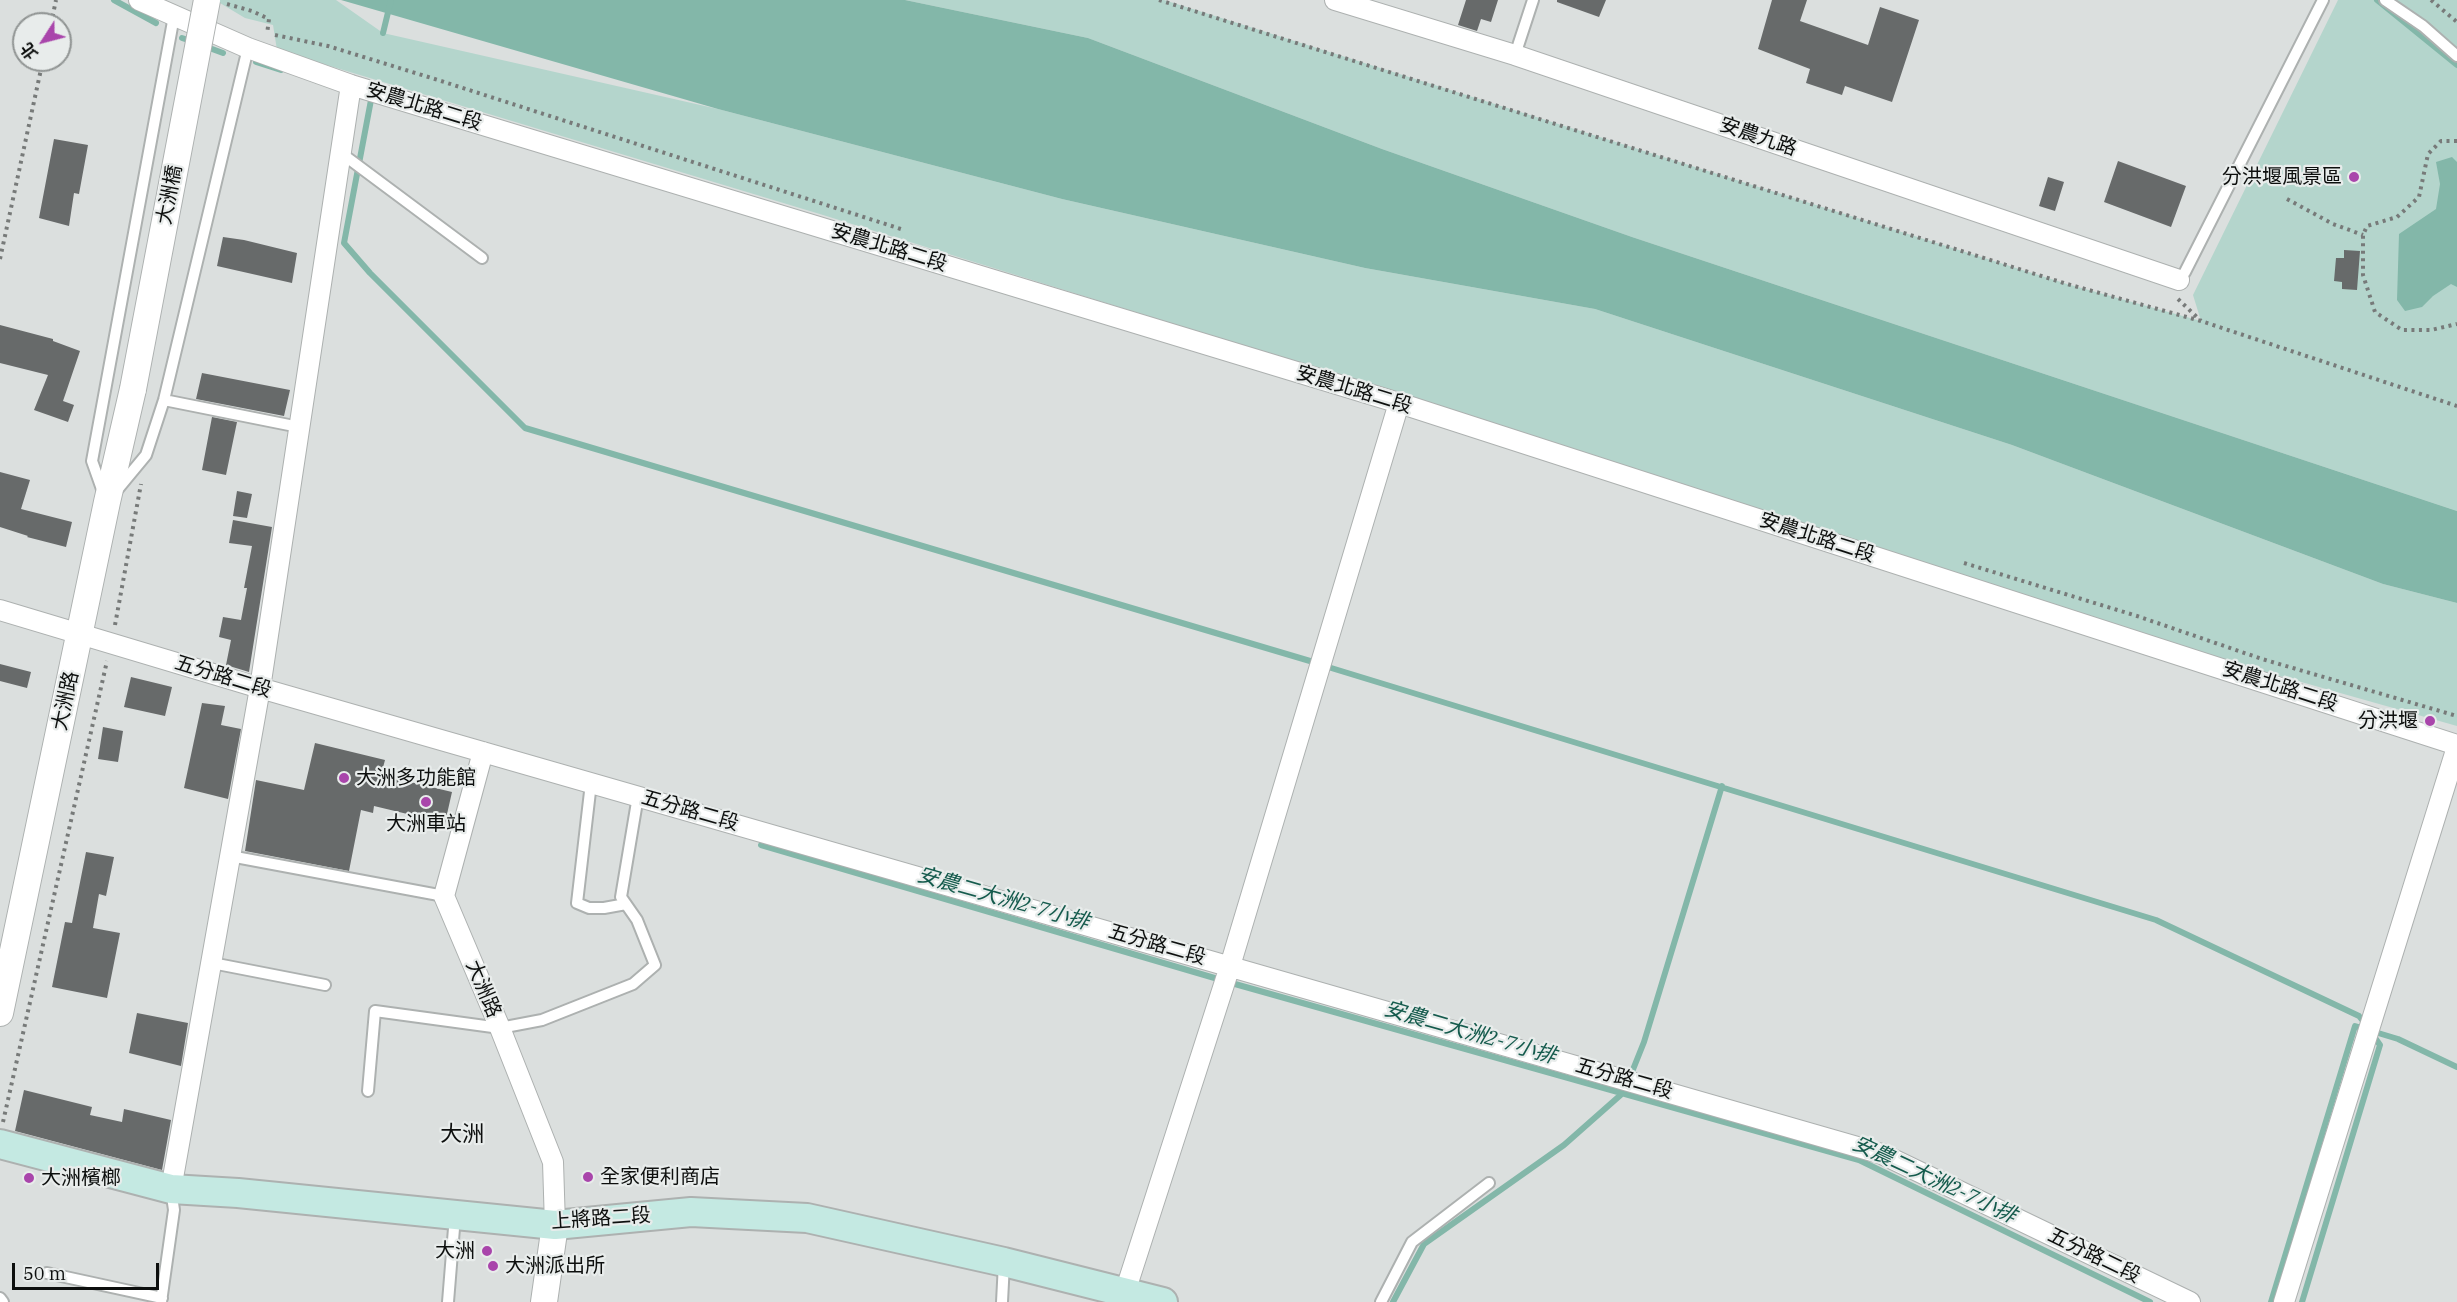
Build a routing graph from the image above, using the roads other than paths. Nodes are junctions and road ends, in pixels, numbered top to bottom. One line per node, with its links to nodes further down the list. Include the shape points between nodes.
1 (139, 0): 7 (street, 安農北路二段)
2 (1335, 0): 9 (street, 安農九路)
3 (1533, 0): 9 (lane)
4 (2323, 0): 14 (lane)
5 (2385, 0): 10 (lane)
6 (214, 1): 15 (street, 大洲橋, bridge)
7 (174, 16): 8 (street, 安農北路二段); 19 (lane, via 92,461)
8 (248, 48): 11 (street, 安農北路二段); 16 (lane)
9 (1515, 56): 14 (street, 安農九路)
10 (2457, 56)
11 (351, 85): 12 (street); 17 (street, 安農北路二段)
12 (341, 153): 13 (lane); 18 (street)
13 (482, 258)
14 (2179, 280)
15 (133, 389): 19 (street, 大洲路)
16 (164, 400): 18 (lane); 19 (lane, via 146,455)
17 (1399, 403): 23 (street, 安農北路二段); 31 (street)
18 (299, 427): 22 (street)
19 (107, 502): 21 (street, 大洲路)
20 (0, 610): 21 (street, 五分路二段)
21 (80, 633): 22 (street, 五分路二段); 33 (street, 大洲路)
22 (260, 688): 24 (street, 五分路二段); 27 (street)
23 (2457, 746): 53 (street)
24 (483, 752): 25 (street, 五分路二段); 28 (street)
25 (591, 783): 26 (street, 五分路二段); 29 (lane, via 577,903 589,908)
26 (638, 796): 29 (lane, via 621,897); 31 (street, 五分路二段)
27 (230, 856): 28 (lane); 30 (street)
28 (444, 896): 34 (street, 大洲路)
29 (626, 904): 34 (lane, via 637,920 655,965 633,984 542,1020)
30 (212, 963): 32 (lane); 38 (street)
31 (1230, 966): 43 (street); 52 (street, 五分路二段, via 1882,1154)
32 (326, 985)
33 (0, 1013)
34 (500, 1028): 35 (lane, via 375,1011); 40 (street, 大洲路, via 553,1162)
35 (368, 1091)
36 (1, 1134): 38 (main road, 上將路二段)
37 (1490, 1183): 51 (lane, via 1412,1242)
38 (171, 1189): 39 (main road, 上將路二段); 45 (lane, via 174,1210)
39 (455, 1215): 40 (main road, 上將路二段); 47 (lane)
40 (555, 1225): 41 (main road, 上將路二段, via 691,1212 807,1218); 48 (street)
41 (1004, 1262): 43 (main road, 上將路二段); 49 (lane)
42 (47, 1273): 45 (lane)
43 (1125, 1292): 50 (main road, 上將路二段)
44 (0, 1298): 46 (lane)
45 (161, 1300)
46 (3, 1302)
47 (448, 1302)
48 (544, 1302)
49 (1002, 1302)
50 (1163, 1302)
51 (1381, 1302)
52 (2190, 1302)
53 (2284, 1302)

